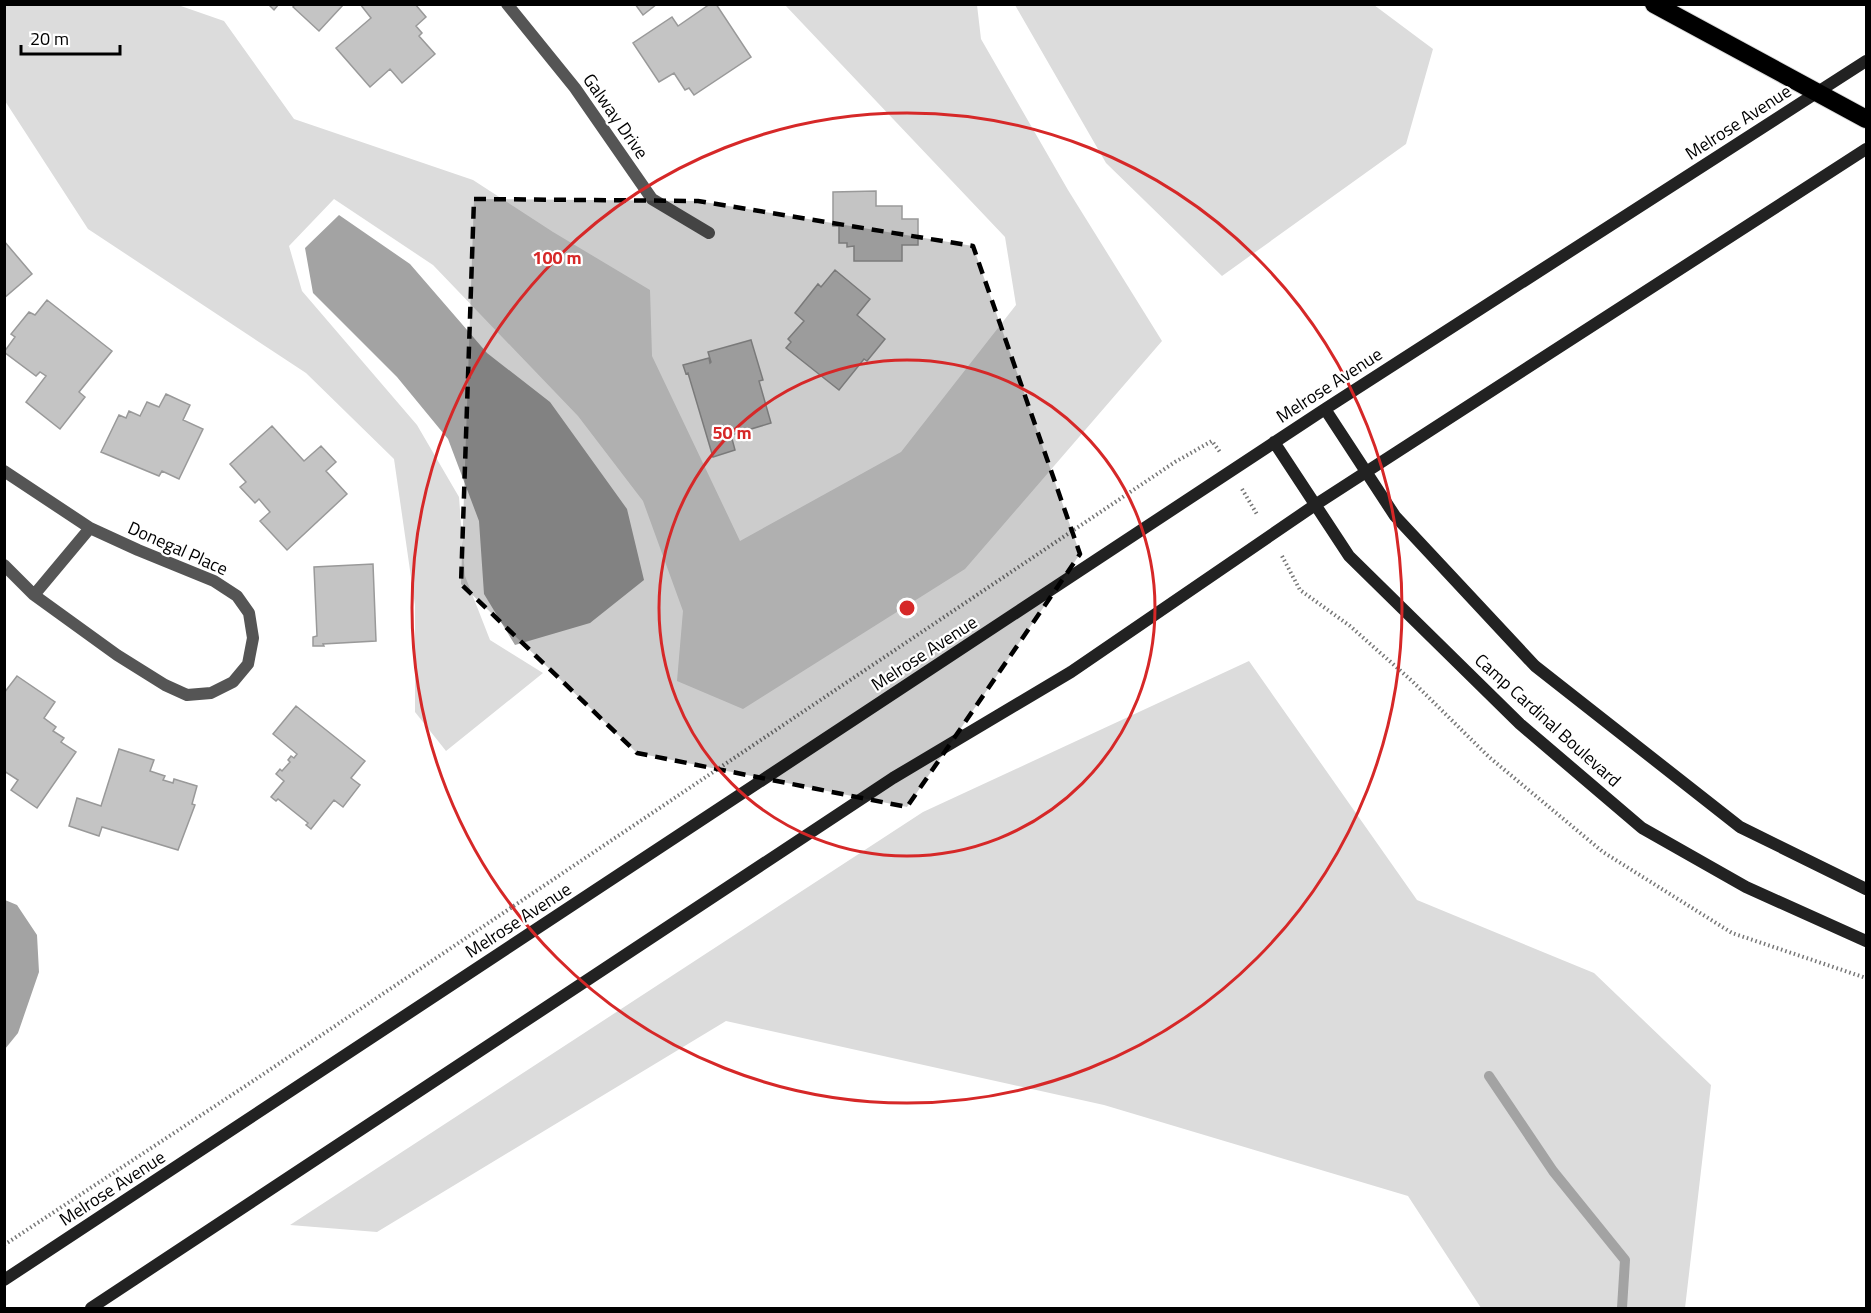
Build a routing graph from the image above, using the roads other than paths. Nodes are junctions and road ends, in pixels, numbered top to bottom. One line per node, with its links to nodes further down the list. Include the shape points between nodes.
1 (507, 4): 7 (street, Galway Drive, via 574,88 652,199)
2 (1654, 4): 4 (highway)
3 (1866, 61): 4 (main road, Melrose Avenue)
4 (1817, 93): 5 (highway); 8 (main road, Melrose Avenue)
5 (1866, 119)
6 (1866, 149): 11 (main road)
7 (709, 233)
8 (1324, 409): 9 (main road, Melrose Avenue); 11 (main road, Camp Cardinal Boulevard)
9 (1274, 442): 12 (main road, Camp Cardinal Boulevard); 18 (main road, Melrose Avenue)
10 (4, 471): 13 (street, Donegal Place)
11 (1365, 472): 12 (main road); 16 (main road, Camp Cardinal Boulevard, via 1395,516 1535,666 1740,827)
12 (1315, 505): 17 (main road, Camp Cardinal Boulevard, via 1349,556 1520,724 1642,828 1746,887); 19 (main road, via 1071,672 893,778)
13 (90, 528): 15 (street); 15 (street, Donegal Place, via 214,581 237,596 249,613 253,638 248,664 233,682 211,693 187,695 117,656)
14 (4, 565): 15 (street, Donegal Place)
15 (34, 595)
16 (1866, 889)
17 (1866, 941)
18 (4, 1280)
19 (91, 1308)

